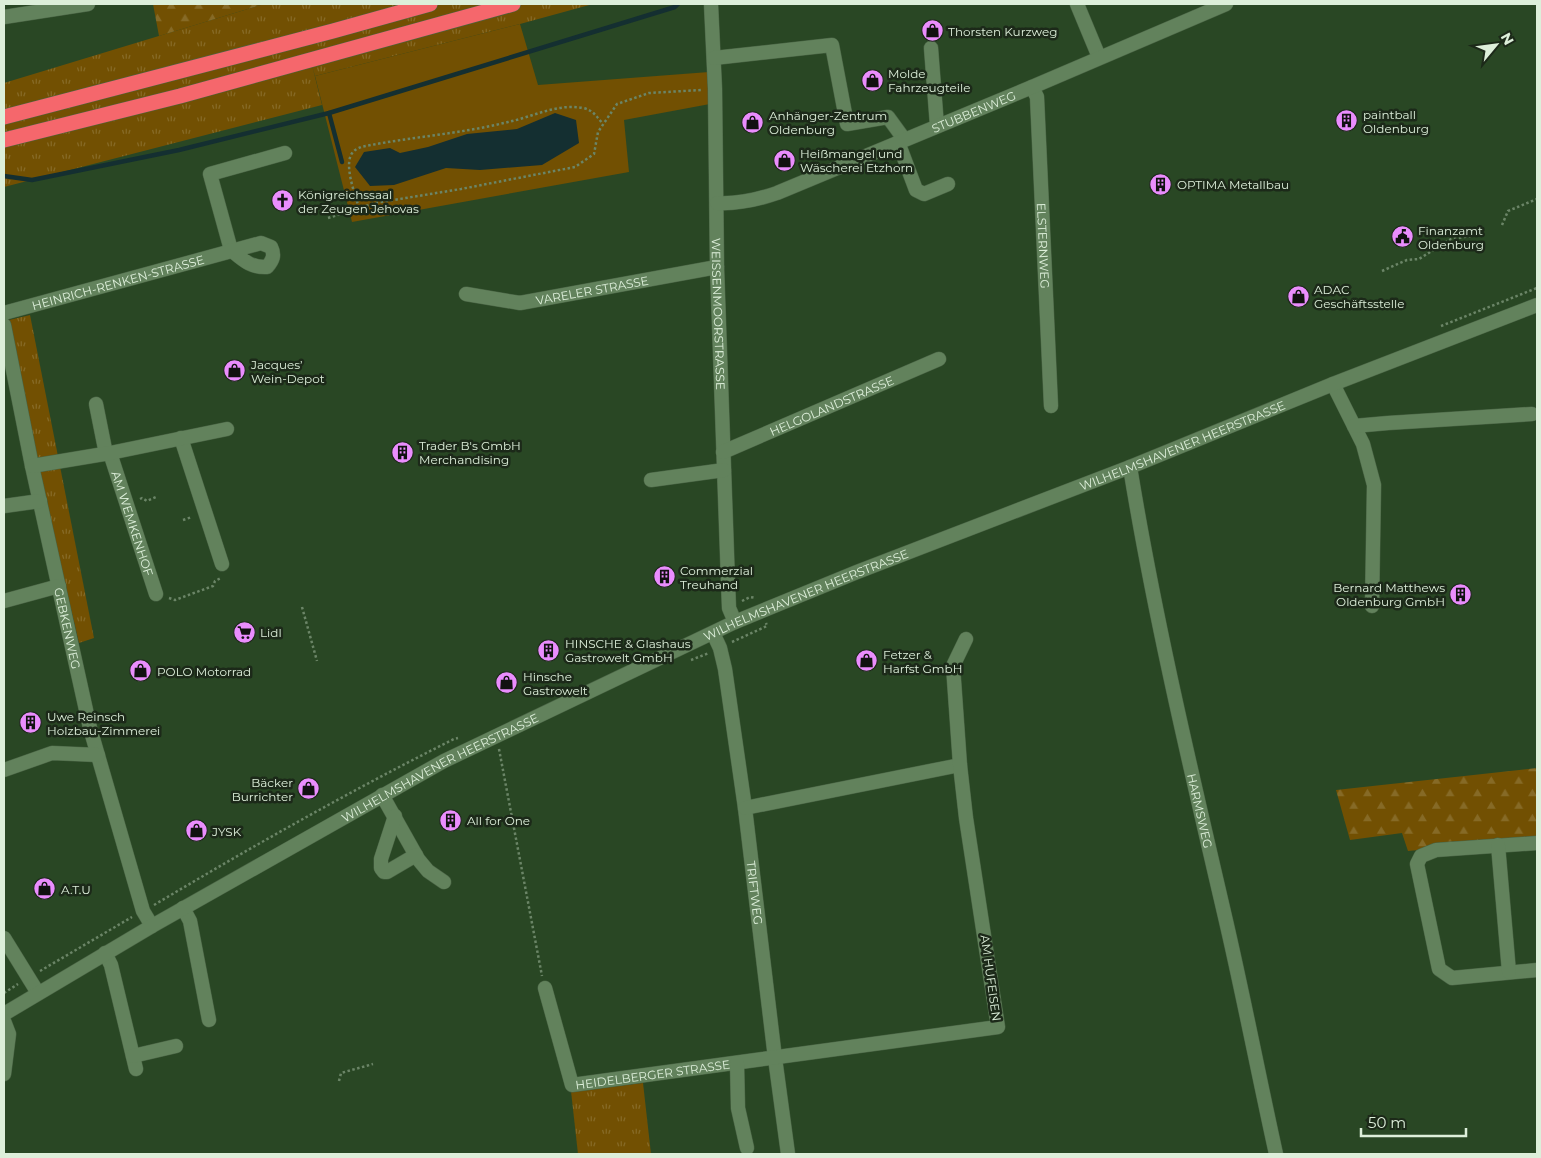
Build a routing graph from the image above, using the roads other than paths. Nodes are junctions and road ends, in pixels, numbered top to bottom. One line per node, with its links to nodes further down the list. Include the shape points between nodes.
1 (88, 4): 8 (street)
2 (430, 4): 13 (highway)
3 (513, 4): 15 (highway, via 180,96)
4 (712, 4): 10 (street, WEISSENMOORSTRASSE)
5 (1077, 4): 11 (street)
6 (1226, 4): 7 (street, STUBBENWEG)
7 (1208, 7): 11 (street, STUBBENWEG)
8 (4, 17)
9 (931, 48): 14 (street)
10 (714, 58): 16 (street, via 832,45 848,124 888,117); 19 (street, WEISSENMOORSTRASSE)
11 (1099, 58): 12 (street, STUBBENWEG)
12 (1032, 87): 14 (street, STUBBENWEG); 29 (street, ELSTERNWEG, via 1037,96)
13 (6, 116)
14 (937, 126): 16 (street, STUBBENWEG)
15 (7, 139)
16 (901, 141): 18 (street, via 916,190 924,194); 19 (street, STUBBENWEG, via 777,193 740,203)
17 (285, 153): 23 (street, HEINRICH-RENKEN-STRASSE, via 210,174 231,250)
18 (948, 184)
19 (717, 203): 20 (street, WEISSENMOORSTRASSE)
20 (717, 267): 21 (street, VARELER STRASSE, via 520,303); 34 (street, WEISSENMOORSTRASSE)
21 (466, 294)
22 (1537, 305): 26 (street, WILHELMSHAVENER HEERSTRASSE)
23 (4, 312)
24 (4, 325): 27 (street, GEBKENWEG)
25 (939, 359): 34 (street, HELGOLANDSTRASSE)
26 (1333, 384): 31 (street); 37 (street, WILHELMSHAVENER HEERSTRASSE)
27 (10, 387): 36 (street, GEBKENWEG)
28 (96, 404): 35 (street, AM WEMKENHOF)
29 (1051, 406)
30 (1532, 414): 31 (street)
31 (1354, 426): 46 (street, via 1363,444 1374,485)
32 (227, 429): 33 (street, AM WEMKENHOF)
33 (181, 438): 35 (street, AM WEMKENHOF); 42 (street)
34 (723, 452): 38 (street, WEISSENMOORSTRASSE)
35 (108, 453): 36 (street, AM WEMKENHOF); 44 (street, AM WEMKENHOF)
36 (32, 466): 40 (street, GEBKENWEG)
37 (1130, 466): 47 (street, WILHELMSHAVENER HEERSTRASSE); 77 (street, HARMSWEG, via 1173,692)
38 (724, 470): 39 (street); 47 (street, WEISSENMOORSTRASSE, via 729,608)
39 (651, 480)
40 (40, 501): 41 (street); 43 (street, GEBKENWEG)
41 (4, 506)
42 (222, 564)
43 (59, 586): 45 (street); 50 (street, GEBKENWEG)
44 (156, 594)
45 (4, 601)
46 (1372, 606)
47 (735, 622): 48 (street, WILHELMSHAVENER HEERSTRASSE)
48 (714, 633): 53 (street, WILHELMSHAVENER HEERSTRASSE, via 452,757); 54 (street, TRIFTWEG, via 724,669)
49 (966, 639): 51 (street, AM HUFEISEN, via 952,666)
50 (98, 755): 52 (street, via 52,753); 61 (street, GEBKENWEG, via 143,911)
51 (960, 765): 54 (street); 72 (street, AM HUFEISEN, via 998,1028)
52 (4, 770)
53 (382, 795): 55 (street); 60 (street, WILHELMSHAVENER HEERSTRASSE)
54 (745, 808): 72 (street, TRIFTWEG)
55 (395, 816): 58 (street); 58 (street, via 381,868 387,872)
56 (1537, 843): 57 (street)
57 (1498, 845): 65 (street); 65 (street, via 1436,850 1421,856 1418,864 1439,969 1452,978)
58 (416, 856): 59 (street, via 428,871)
59 (444, 882)
60 (183, 908): 61 (street, WILHELMSHAVENER HEERSTRASSE); 69 (street, via 190,921)
61 (152, 926): 63 (street, WILHELMSHAVENER HEERSTRASSE)
62 (4, 938): 67 (street)
63 (105, 953): 67 (street, WILHELMSHAVENER HEERSTRASSE); 71 (street, via 111,965 135,1062)
64 (1537, 970): 65 (street)
65 (1508, 972)
66 (545, 988): 73 (street, HEIDELBERGER STRASSE, via 572,1085)
67 (38, 993): 68 (street, WILHELMSHAVENER HEERSTRASSE)
68 (4, 1014)
69 (209, 1020)
70 (4, 1021): 74 (street, via 9,1034)
71 (176, 1046)
72 (774, 1058): 73 (street, HEIDELBERGER STRASSE); 76 (street, TRIFTWEG)
73 (737, 1063): 75 (street, via 738,1108)
74 (4, 1074)
75 (747, 1148)
76 (788, 1154)
77 (1276, 1154)

